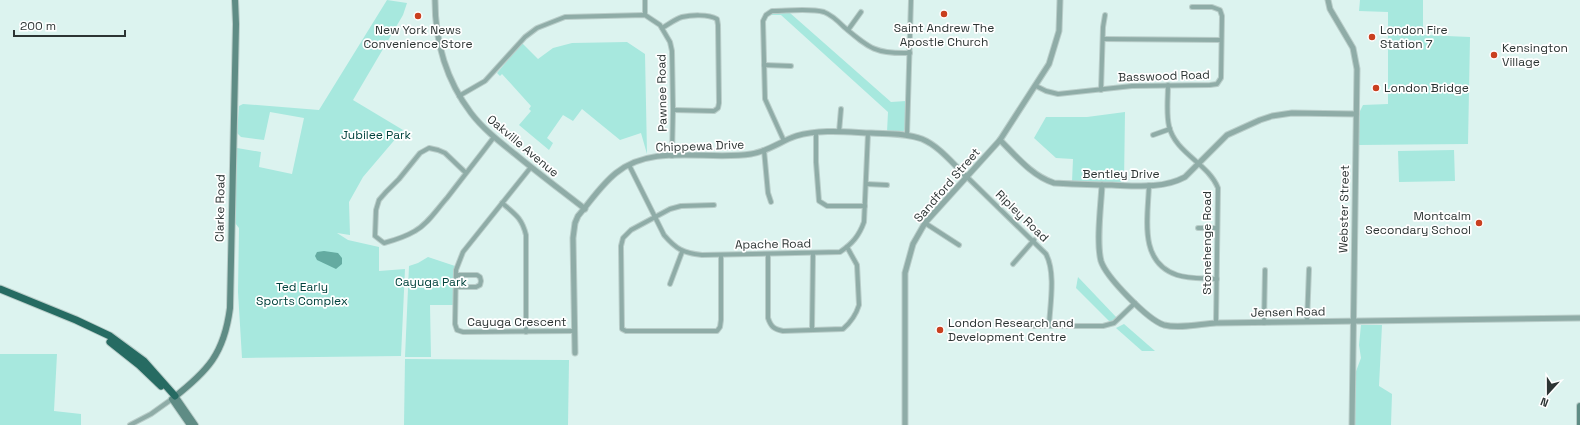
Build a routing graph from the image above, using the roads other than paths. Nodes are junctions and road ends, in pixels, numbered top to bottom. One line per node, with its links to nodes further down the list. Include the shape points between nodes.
1 (234, 0): 81 (main road, Clarke Road, via 236,24 229,317 222,343 214,359 199,377)
2 (435, 0): 21 (street, Oakville Avenue, via 435,23 445,66)
3 (644, 0): 9 (street)
4 (911, 0): 15 (street)
5 (1060, 0): 19 (street, Sandford Street, via 1057,40 1049,64)
6 (1328, 0): 24 (street, Webster Street, via 1330,9 1353,48 1357,69)
7 (1192, 8): 14 (street, Basswood Road, via 1212,7 1220,10)
8 (861, 12): 12 (street)
9 (645, 15): 11 (street, Pawnee Road); 21 (street, via 565,17 537,28 525,37 485,81)
10 (1105, 15): 13 (street)
11 (662, 28): 23 (street, Pawnee Road, via 672,51); 23 (street, via 681,17 688,16 711,16 716,19 718,25 718,108 714,111)
12 (848, 30): 15 (street, via 878,51); 16 (street, via 824,12 772,11 763,20)
13 (1102, 39): 14 (street); 20 (street)
14 (1221, 40): 18 (street, Basswood Road, via 1220,78 1217,84)
15 (910, 53): 29 (street)
16 (764, 65): 17 (street); 33 (street, via 765,99)
17 (791, 66)
18 (1168, 85): 20 (street, Basswood Road); 25 (street, Stonehenge Road)
19 (1036, 86): 20 (street, Basswood Road, via 1058,94); 32 (street, Sandford Street)
20 (1102, 90)
21 (459, 96): 31 (street, Oakville Avenue, via 471,114)
22 (841, 109): 27 (street)
23 (673, 110): 35 (street, Pawnee Road)
24 (1356, 114): 36 (street, Bentley Drive, via 1292,113 1272,116 1227,135); 72 (street, Webster Street)
25 (1170, 130): 30 (street); 36 (street, Stonehenge Road, via 1181,147)
26 (816, 132): 27 (street, Chippewa Drive); 33 (street, Chippewa Drive); 48 (street, via 819,201 827,206)
27 (840, 132): 28 (street, Chippewa Drive)
28 (868, 133): 29 (street, Chippewa Drive); 41 (street)
29 (907, 135): 40 (street, Chippewa Drive, via 930,144)
30 (1153, 135)
31 (494, 137): 38 (street, Oakville Avenue); 39 (street)
32 (1000, 140): 40 (street, Sandford Street); 43 (street, Bentley Drive, via 1044,180 1054,183)
33 (784, 141): 34 (street, Chippewa Drive)
34 (764, 150): 35 (street, Chippewa Drive, via 738,156); 45 (street)
35 (672, 156): 37 (street, Chippewa Drive, via 647,157)
36 (1199, 164): 44 (street, Bentley Drive, via 1177,181 1164,185); 53 (street, Stonehenge Road, via 1215,180 1218,188)
37 (629, 165): 49 (street, Chippewa Drive, via 608,180); 50 (street)
38 (531, 167): 46 (street, Cayuga Crescent); 49 (street, Oakville Avenue)
39 (466, 173): 39 (street, via 416,231 384,243 375,236 379,200 420,153 429,148 445,153)
40 (966, 176): 51 (street, Sandford Street); 54 (street, Ripley Road)
41 (866, 184): 42 (street); 48 (street)
42 (887, 185)
43 (1102, 185): 44 (street, Bentley Drive); 69 (street, Jensen Road, via 1101,260 1111,279)
44 (1149, 185): 65 (street, via 1148,240 1153,257 1169,272)
45 (771, 202)
46 (502, 203): 64 (street, Cayuga Crescent, via 463,252); 78 (street, via 519,217 526,235)
47 (714, 205): 50 (street, via 681,206)
48 (865, 206): 56 (street, via 860,233)
49 (585, 209): 79 (street, Chippewa Drive, via 575,223 573,238)
50 (654, 218): 57 (street, via 664,235); 59 (street, via 631,230 623,238 622,329 717,330 722,320)
51 (925, 223): 55 (street); 86 (street, Sandford Street, via 913,244 905,273)
52 (1198, 228): 53 (street)
53 (1217, 228): 65 (street, Stonehenge Road)
54 (1034, 240): 61 (street); 76 (street, Ripley Road, via 1050,262)
55 (959, 245)
56 (847, 247): 58 (street, Apache Road, via 840,252); 77 (street, via 857,265 857,310 843,329)
57 (682, 252): 59 (street, Apache Road); 66 (street)
58 (813, 254): 60 (street, Apache Road); 77 (street)
59 (721, 255): 60 (street, Apache Road)
60 (768, 255): 77 (street, via 768,318 771,326 783,331)
61 (1013, 264)
62 (1309, 269): 71 (street)
63 (1265, 270): 75 (street)
64 (456, 275): 67 (street, Cayuga Crescent); 67 (street, via 476,275 481,281 476,287)
65 (1217, 279): 74 (street, Stonehenge Road)
66 (670, 284)
67 (456, 287): 78 (street, Cayuga Crescent, via 457,330)
68 (0, 289): 81 (highway, via 65,316 108,340)
69 (1135, 303): 74 (street, Jensen Road, via 1152,319 1164,325); 76 (street, via 1114,323 1103,326)
70 (1580, 318): 72 (street, Jensen Road)
71 (1308, 322): 72 (street, Jensen Road); 75 (street, Jensen Road)
72 (1354, 322): 87 (street, Webster Street)
73 (1020, 323): 76 (street, via 1028,326)
74 (1216, 323): 75 (street, Jensen Road)
75 (1264, 323)
76 (1049, 326)
77 (812, 330)
78 (526, 332): 79 (street, Cayuga Crescent)
79 (574, 332): 80 (street, Chippewa Drive)
80 (574, 353)
81 (174, 398): 83 (street, via 147,417); 84 (main road); 85 (main road)
82 (1580, 406): 88 (main road)
83 (130, 425)
84 (190, 425)
85 (195, 425)
86 (905, 425)
87 (1352, 425)
88 (1580, 425)

